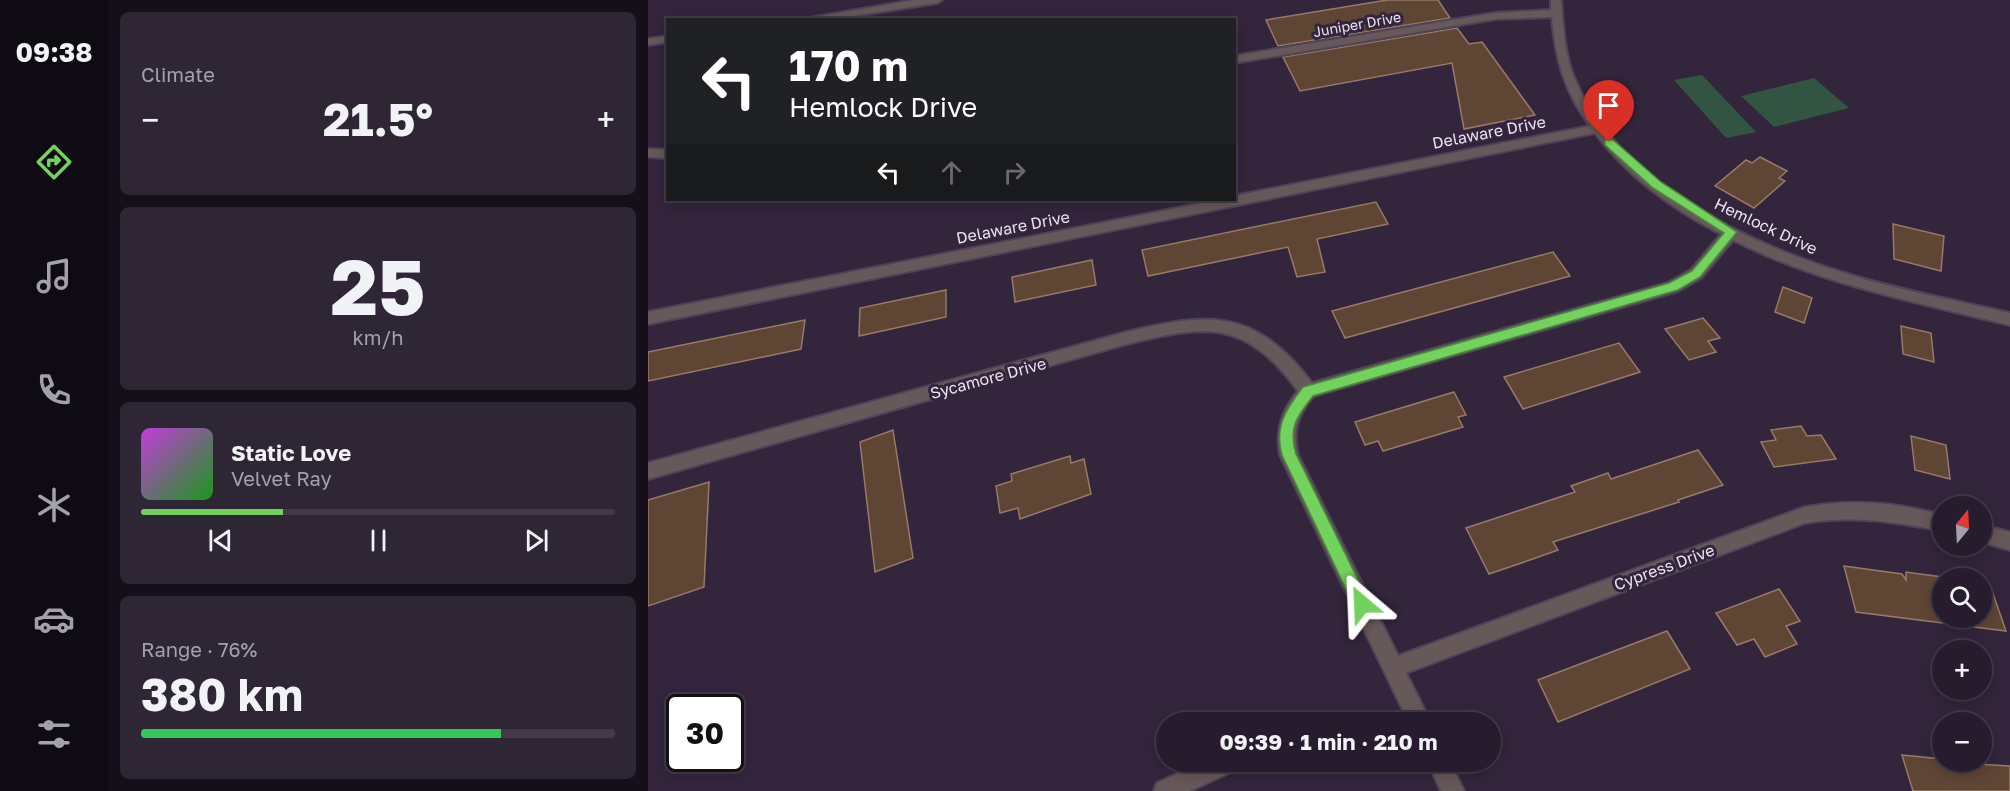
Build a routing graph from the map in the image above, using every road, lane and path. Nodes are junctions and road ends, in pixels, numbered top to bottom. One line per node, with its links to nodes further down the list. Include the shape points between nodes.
1 (937, 0): 3 (street)
2 (1556, 7): 6 (street, Juniper Drive); 7 (street, Hemlock Drive, via 1566,72)
3 (816, 18)
4 (666, 39): 5 (street)
5 (648, 42)
6 (1236, 60)
7 (1596, 129): 11 (street, Delaware Drive); 12 (street, Hemlock Drive, via 1657,185)
8 (648, 153): 9 (street)
9 (666, 154)
10 (1235, 201): 13 (street, Delaware Drive)
11 (1236, 201)
12 (1731, 232): 14 (street, Hemlock Drive, via 1836,276); 15 (street, via 1696,274 1673,287)
13 (648, 318)
14 (2010, 319)
15 (1308, 391): 16 (street, Sycamore Drive, via 1275,351 1258,339 1216,325 1193,326 1105,345); 20 (street, via 1294,408 1286,427 1289,455)
16 (648, 471)
17 (1932, 521): 20 (street, Cypress Drive, via 1887,510 1856,508 1805,515)
18 (1992, 536): 19 (street)
19 (2010, 541)
20 (1393, 668): 21 (street)
21 (1415, 712)
22 (1206, 772): 24 (street)
23 (1444, 772): 25 (street)
24 (1165, 791)
25 (1454, 791)

